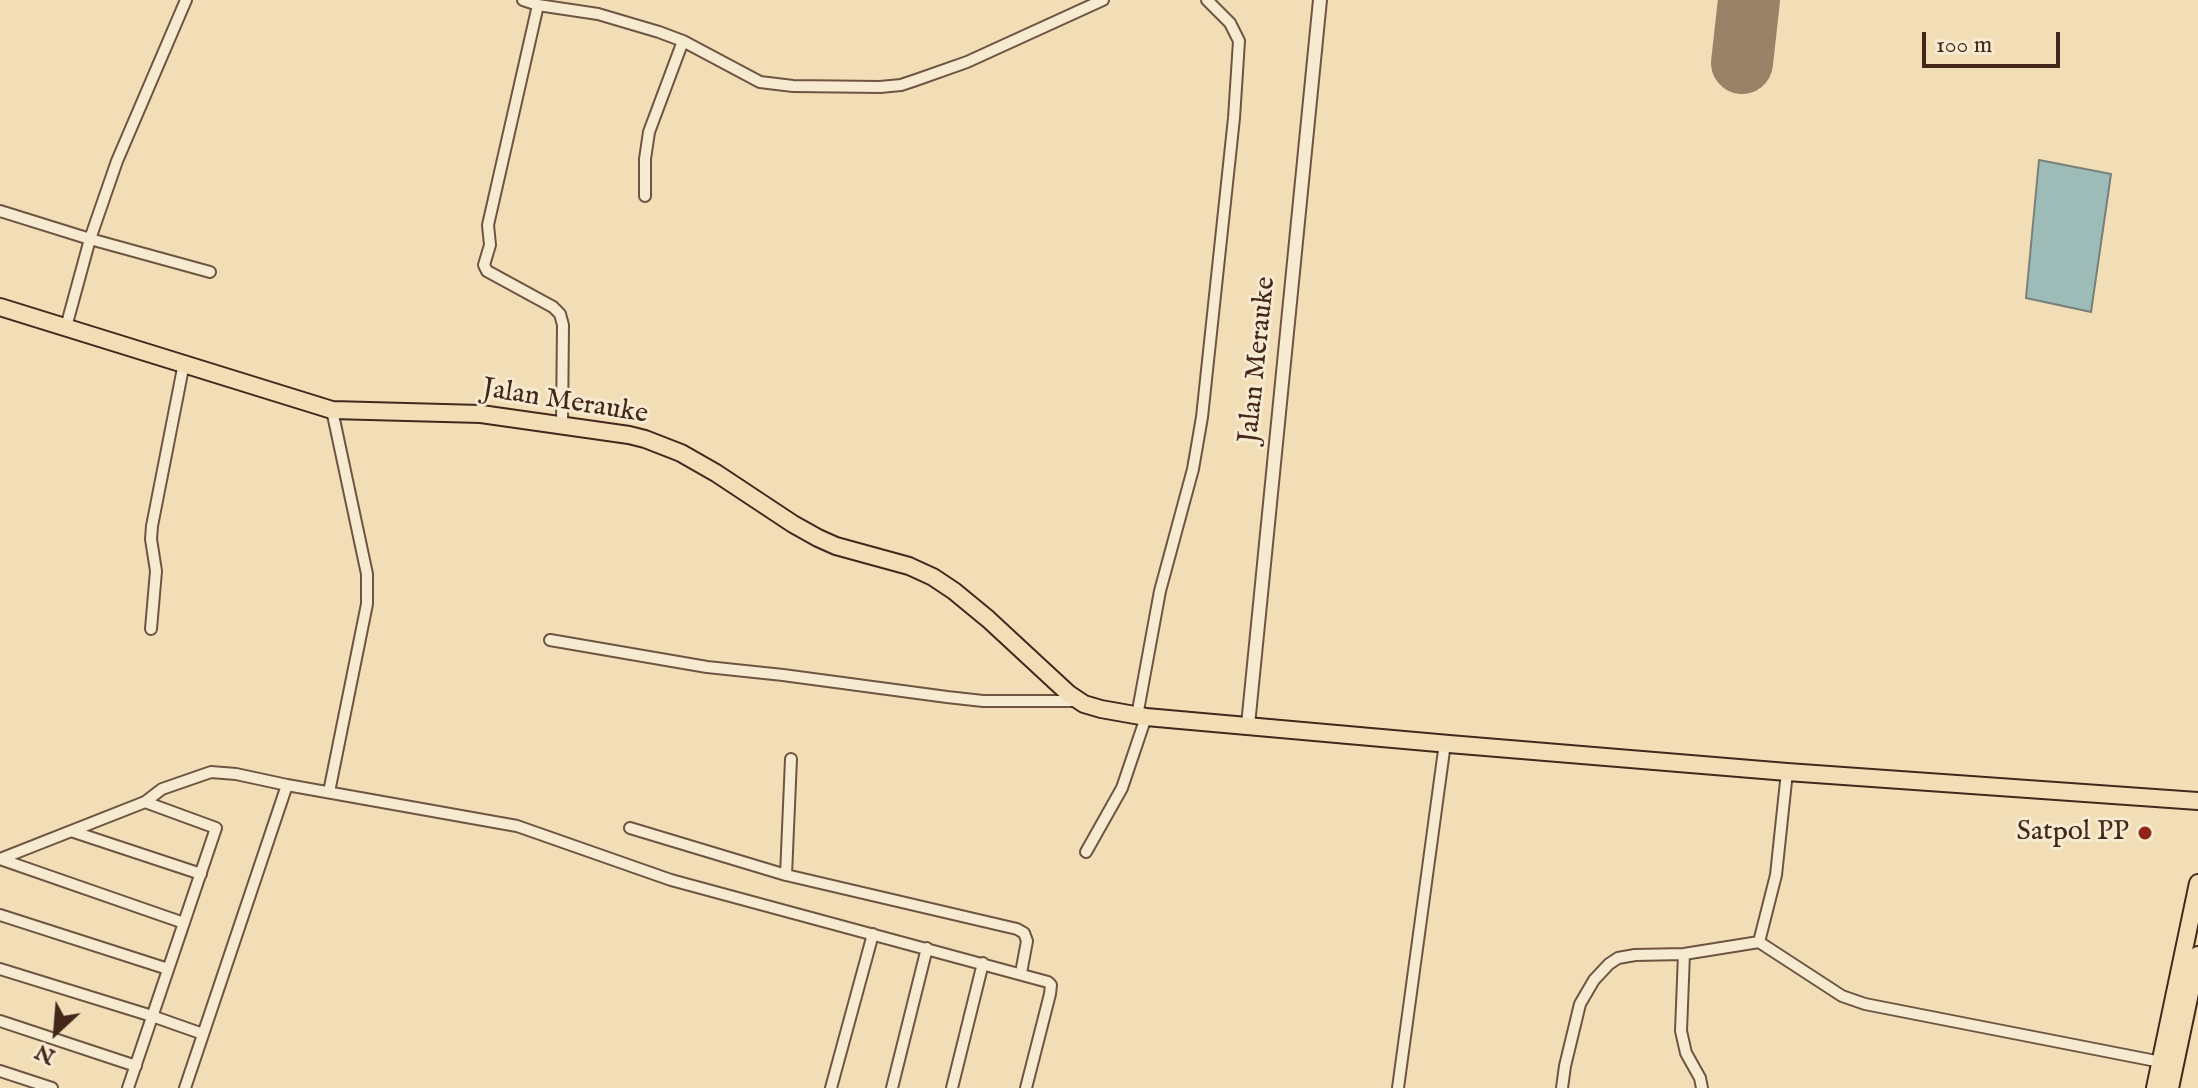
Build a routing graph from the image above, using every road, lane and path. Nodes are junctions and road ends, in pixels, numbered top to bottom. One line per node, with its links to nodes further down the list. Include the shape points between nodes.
1 (186, 0): 10 (street, via 117,161)
2 (523, 0): 6 (street)
3 (1103, 0): 7 (street, via 967,62 894,86 760,82)
4 (1207, 0): 20 (street, via 1239,41 1234,118 1202,417 1160,591)
5 (1320, 0): 21 (street, Jalan Merauke)
6 (538, 5): 7 (street, via 598,14); 16 (street, via 488,225 484,265 562,318)
7 (683, 41): 8 (street, via 649,132)
8 (645, 196)
9 (0, 211): 10 (street)
10 (90, 239): 11 (street); 13 (street)
11 (210, 272)
12 (0, 307): 13 (highway, Jalan Merauke)
13 (66, 327): 14 (highway, Jalan Merauke)
14 (184, 363): 15 (highway, Jalan Merauke); 17 (street, via 152,526 156,571)
15 (332, 410): 16 (highway, Jalan Merauke, via 481,414); 26 (street, via 367,589)
16 (562, 425): 19 (highway, Jalan Merauke, via 629,435 670,449 818,538 923,571 954,591)
17 (151, 629)
18 (550, 640): 19 (street, via 694,666 947,697)
19 (1079, 701): 20 (highway, Jalan Merauke)
20 (1142, 717): 21 (highway, Jalan Merauke); 31 (street, via 1122,788)
21 (1248, 725): 22 (highway, Jalan Merauke)
22 (1445, 743): 24 (highway, Jalan Merauke); 61 (street)
23 (791, 759): 33 (street)
24 (1787, 772): 27 (highway, Jalan Merauke); 38 (street, via 1776,875)
25 (287, 785): 26 (street); 28 (street, via 211,772 162,789); 50 (street)
26 (329, 792): 37 (street, via 517,826 671,880)
27 (2198, 801)
28 (145, 802): 30 (street); 32 (street, via 216,828)
29 (630, 828): 33 (street)
30 (71, 831): 32 (street); 36 (street, via 0,859)
31 (1086, 852)
32 (201, 874): 36 (street)
33 (786, 875): 46 (street, via 1021,931 1027,941)
34 (2198, 883): 39 (highway)
35 (0, 915): 45 (street)
36 (184, 923): 45 (street)
37 (873, 934): 40 (street); 57 (street)
38 (1759, 942): 41 (street); 51 (street, via 1842,996 1865,1004)
39 (2192, 942): 51 (highway)
40 (927, 948): 43 (street); 58 (street)
41 (1684, 954): 62 (street, via 1627,956 1603,968 1577,1014); 63 (street, via 1681,1031)
42 (2198, 955): 48 (highway)
43 (983, 963): 46 (street); 59 (street)
44 (0, 969): 47 (street)
45 (168, 969): 47 (street)
46 (1021, 973): 60 (street, via 1051,987)
47 (152, 1016): 50 (street); 52 (street)
48 (2192, 1017): 65 (highway)
49 (0, 1021): 52 (street)
50 (203, 1034): 56 (street)
51 (2161, 1062): 64 (highway)
52 (136, 1066): 55 (street)
53 (0, 1071): 54 (street)
54 (52, 1088)
55 (128, 1088)
56 (185, 1088)
57 (831, 1088)
58 (892, 1088)
59 (952, 1088)
60 (1026, 1088)
61 (1398, 1088)
62 (1562, 1088)
63 (1702, 1088)
64 (2155, 1088)
65 (2170, 1088)

